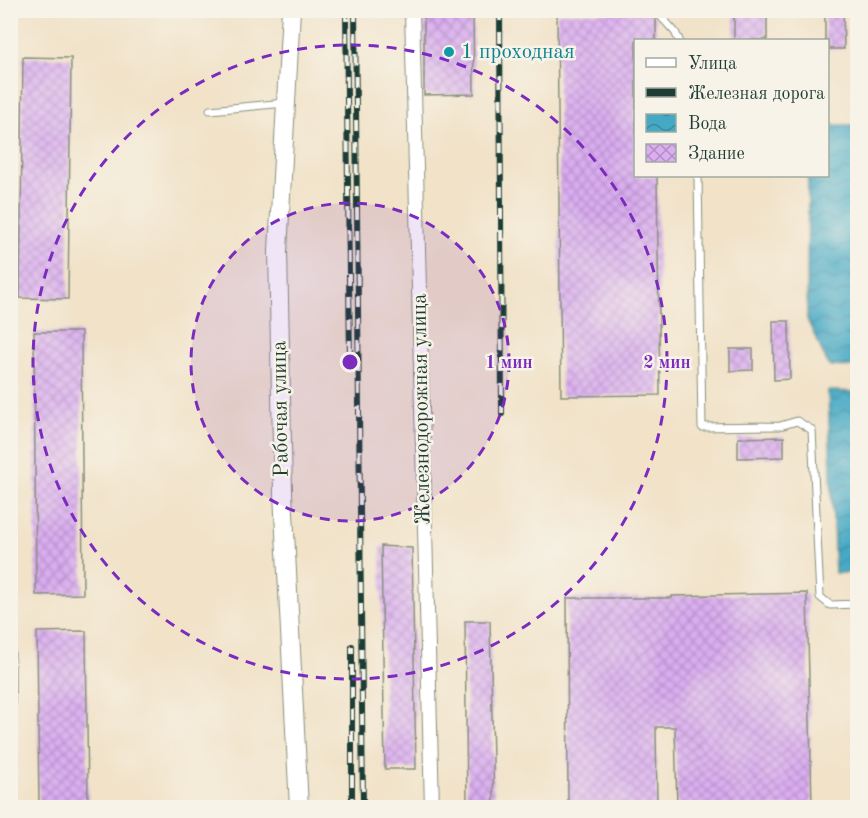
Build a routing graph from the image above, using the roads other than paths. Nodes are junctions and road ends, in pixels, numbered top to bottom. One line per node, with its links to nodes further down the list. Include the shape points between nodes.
1 (291, 10): 5 (street, Рабочая улица)
2 (412, 10): 12 (street, Железнодорожная улица)
3 (655, 10): 4 (lane)
4 (678, 39)
5 (286, 103): 6 (lane); 11 (street, Рабочая улица, via 278,251 283,493)
6 (210, 110)
7 (698, 177): 9 (lane, via 702,427 780,426 797,421 812,430 820,597 830,604)
8 (10, 465): 10 (lane)
9 (858, 604)
10 (12, 807)
11 (299, 807)
12 (432, 807)

